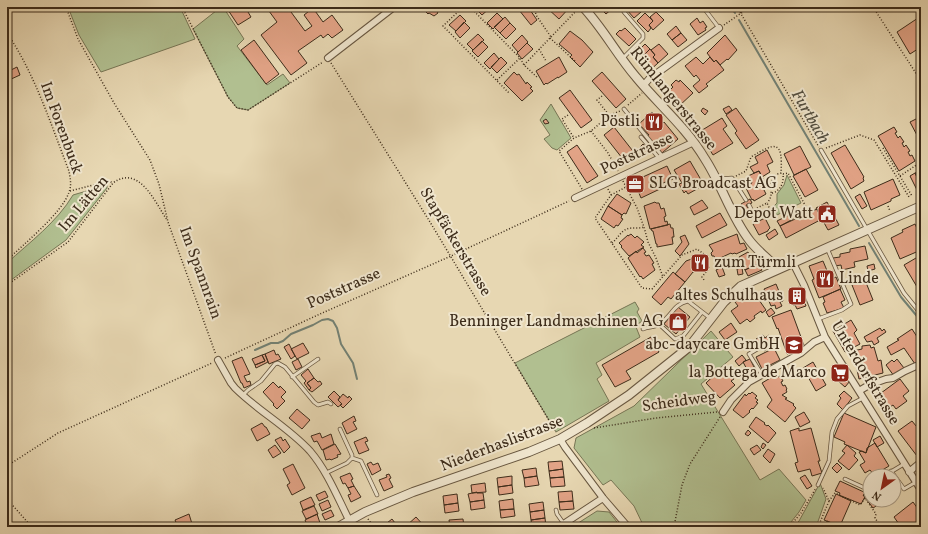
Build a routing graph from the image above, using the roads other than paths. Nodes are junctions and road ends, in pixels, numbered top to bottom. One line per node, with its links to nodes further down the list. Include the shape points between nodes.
1 (394, 7): 6 (street)
2 (704, 7): 5 (lane)
3 (580, 8): 7 (street, Rümlangerstrasse, via 598,25)
4 (624, 12): 7 (lane, via 642,31 643,38)
5 (719, 28): 8 (street, via 649,79)
6 (328, 58)
7 (622, 60): 8 (street, Rümlangerstrasse)
8 (643, 89): 11 (street, Rümlangerstrasse, via 670,113)
9 (624, 109): 13 (lane)
10 (641, 138): 13 (lane)
11 (694, 142): 13 (street, Poststrasse); 14 (street, Rümlangerstrasse)
12 (821, 150): 20 (lane)
13 (661, 158): 15 (street, Poststrasse)
14 (716, 179): 16 (lane, via 732,178); 23 (street, Rümlangerstrasse, via 743,231)
15 (576, 198)
16 (746, 200)
17 (749, 205): 19 (lane)
18 (921, 206): 20 (street, Niederhaslistrasse)
19 (752, 211)
20 (867, 230): 21 (street, Niederhaslistrasse); 25 (lane, via 904,293)
21 (827, 248): 22 (street, Niederhaslistrasse); 27 (lane, via 851,304)
22 (793, 263): 23 (street, Niederhaslistrasse); 27 (street, Unterdorfstrasse)
23 (776, 270): 26 (street, Niederhaslistrasse, via 741,286 724,302)
24 (702, 312): 26 (lane); 28 (lane, via 688,301 680,303); 28 (lane, via 684,336 675,339)
25 (921, 314)
26 (712, 319): 43 (street, Niederhaslistrasse, via 689,347 629,395)
27 (818, 319): 30 (street, Unterdorfstrasse)
28 (659, 324): 29 (lane)
29 (643, 329)
30 (825, 337): 35 (street, Scheidweg); 37 (street, Unterdorfstrasse)
31 (758, 348): 35 (lane, via 749,354)
32 (318, 359): 36 (lane)
33 (218, 360): 38 (street, via 230,383)
34 (916, 366): 37 (street)
35 (762, 375): 41 (street, Scheidweg, via 749,382)
36 (292, 377): 38 (lane, via 282,364 275,364); 40 (lane, via 318,405 328,402)
37 (859, 391): 39 (street, Unterdorfstrasse)
38 (243, 395): 49 (street, via 300,442)
39 (863, 398): 46 (street, Unterdorfstrasse); 52 (lane, via 848,406 837,419 832,432 829,461)
40 (331, 404)
41 (723, 412)
42 (340, 429): 44 (lane)
43 (560, 439): 57 (street); 59 (street, Niederhaslistrasse, via 414,492)
44 (352, 458): 49 (lane); 56 (lane, via 361,461)
45 (921, 462): 48 (street)
46 (904, 464): 47 (lane); 48 (street, Unterdorfstrasse)
47 (897, 468)
48 (909, 472): 51 (street, Unterdorfstrasse)
49 (326, 473): 59 (street)
50 (845, 479): 54 (lane)
51 (916, 482): 53 (lane, via 904,489); 55 (street, Unterdorfstrasse)
52 (818, 485)
53 (902, 486)
54 (862, 487)
55 (921, 490)
56 (377, 495)
57 (603, 498): 60 (street); 62 (street)
58 (556, 510): 60 (lane)
59 (349, 520): 61 (street, Niederhaslistrasse)
60 (562, 526)
61 (338, 527)
62 (628, 527)

